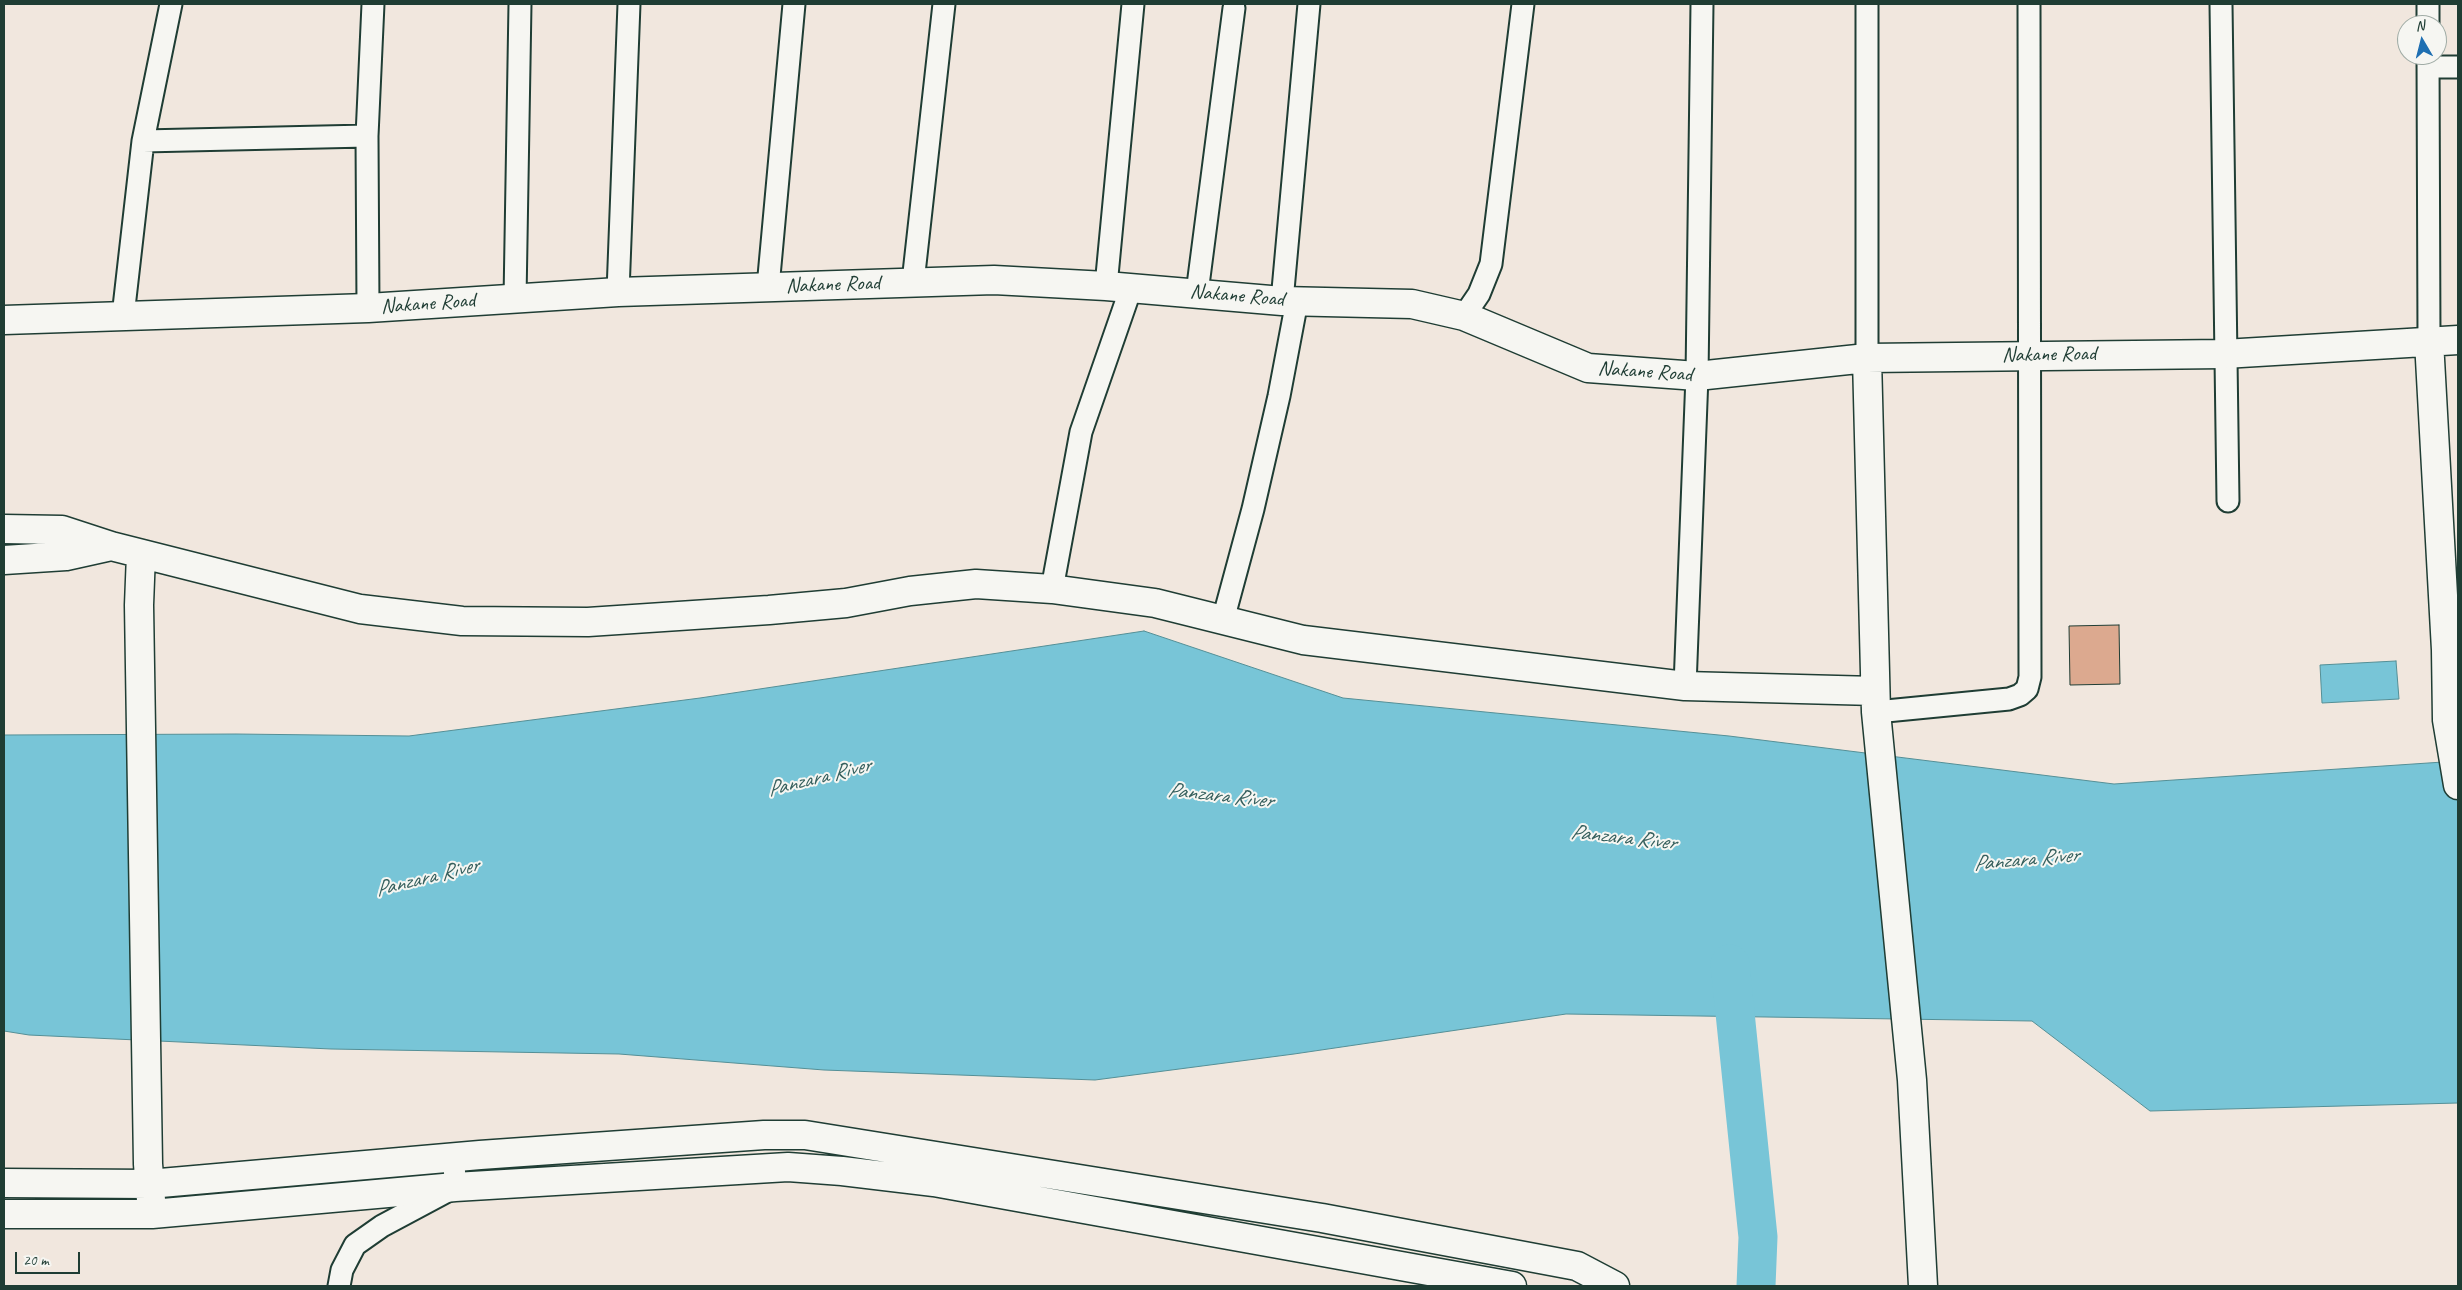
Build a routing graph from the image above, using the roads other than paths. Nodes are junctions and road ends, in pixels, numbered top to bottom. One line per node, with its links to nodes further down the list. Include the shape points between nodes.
1 (171, 4): 17 (street)
2 (373, 4): 16 (street)
3 (520, 4): 23 (street)
4 (629, 4): 21 (street)
5 (794, 4): 19 (street)
6 (944, 4): 18 (street)
7 (1133, 4): 20 (street)
8 (1309, 4): 24 (street)
9 (1523, 4): 27 (street, via 1491,264)
10 (1702, 4): 34 (street)
11 (1867, 4): 33 (street)
12 (2029, 4): 32 (street)
13 (2221, 4): 31 (street)
14 (1234, 8): 22 (street)
15 (2428, 65): 30 (street)
16 (367, 136): 17 (street); 25 (street)
17 (143, 141): 26 (street)
18 (914, 282): 19 (street, Nakane Road); 20 (street, Nakane Road, via 994,280)
19 (768, 287): 21 (street, Nakane Road)
20 (1118, 287): 22 (street, Nakane Road); 40 (street, via 1081,432)
21 (618, 292): 23 (street, Nakane Road)
22 (1197, 293): 24 (street, Nakane Road)
23 (515, 298): 25 (street, Nakane Road)
24 (1290, 301): 27 (street, Nakane Road, via 1412,304); 41 (street, via 1279,396)
25 (368, 308): 26 (street, Nakane Road)
26 (123, 316): 28 (street, Nakane Road)
27 (1464, 316): 34 (street, Nakane Road, via 1588,368)
28 (4, 320)
29 (2458, 340): 30 (street, Nakane Road)
30 (2429, 341): 31 (street, Nakane Road); 42 (street)
31 (2224, 354): 32 (street, Nakane Road); 35 (street)
32 (2029, 355): 33 (street, Nakane Road); 44 (street, via 2030,677 2027,689 2020,696 2009,699)
33 (1867, 358): 34 (street, Nakane Road); 44 (street)
34 (1697, 376): 43 (street)
35 (2228, 501)
36 (4, 529): 37 (street, via 62,530)
37 (111, 546): 38 (street); 39 (street, via 66,556)
38 (141, 554): 40 (street, via 360,609 462,621 588,622 769,610 846,603 910,591 976,584); 47 (street, via 139,605)
39 (4, 560)
40 (1052, 589): 41 (street, via 1155,603)
41 (1223, 620): 43 (street, via 1303,640)
42 (2452, 650): 45 (street, via 2447,720)
43 (1686, 686): 44 (street)
44 (1876, 702): 55 (street, via 1912,1080)
45 (2458, 785)
46 (454, 1158): 47 (street); 49 (street); 54 (street, via 764,1135 805,1135 1322,1218 1548,1260 1577,1266)
47 (148, 1174): 48 (street); 51 (street)
48 (4, 1183)
49 (455, 1187): 51 (street); 52 (street, via 382,1226 355,1245); 53 (street, via 788,1167 842,1171 934,1182)
50 (4, 1214): 51 (street)
51 (152, 1214)
52 (338, 1286)
53 (1512, 1286)
54 (1615, 1286)
55 (1923, 1286)

